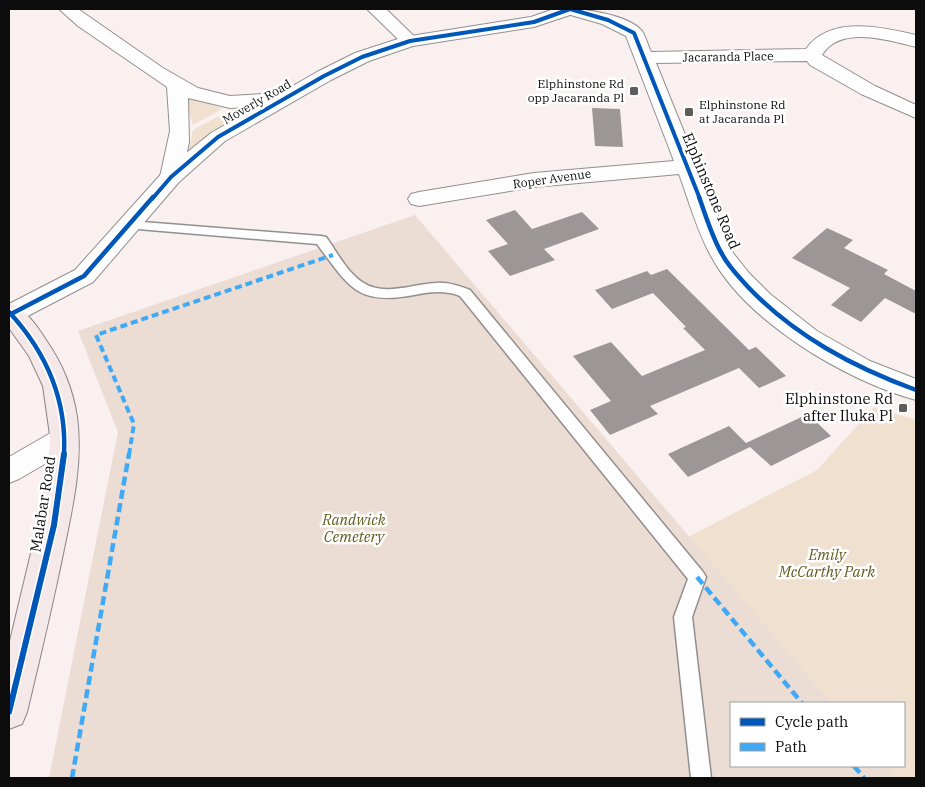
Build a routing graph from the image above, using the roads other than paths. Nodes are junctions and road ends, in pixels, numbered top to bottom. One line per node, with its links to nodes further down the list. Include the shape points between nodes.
1 (68, 9): 10 (street)
2 (376, 9): 6 (street)
3 (570, 9): 5 (street, via 608,20); 6 (street, Moverly Road, via 534,22)
4 (622, 9): 5 (street, Elphinstone Road, via 639,25)
5 (634, 33): 9 (street, Elphinstone Road)
6 (410, 41): 11 (street, Moverly Road, via 362,57)
7 (916, 42): 8 (street, via 882,34 830,36 818,44)
8 (812, 55): 9 (street, Jacaranda Place); 12 (street, via 868,90)
9 (644, 58): 13 (street, Elphinstone Road)
10 (176, 85): 11 (street, via 205,100 234,104); 14 (street, via 181,134)
11 (282, 99): 14 (street, Moverly Road, via 218,137)
12 (916, 112)
13 (685, 167): 15 (street, Roper Avenue, via 543,179); 18 (street, Elphinstone Road, via 722,254 756,296 807,338 872,373)
14 (171, 177): 16 (street, Moverly Road)
15 (419, 200)
16 (130, 225): 17 (street, Moverly Road, via 84,276); 22 (lane, via 321,240 357,285 370,292 386,294 447,287 464,293 697,577 683,617)
17 (10, 313): 19 (main road, Malabar Road, via 30,334 53,378 60,399)
18 (916, 390)
19 (64, 439): 20 (street); 21 (main road, Malabar Road, via 60,495)
20 (9, 471)
21 (9, 712)
22 (701, 778)

